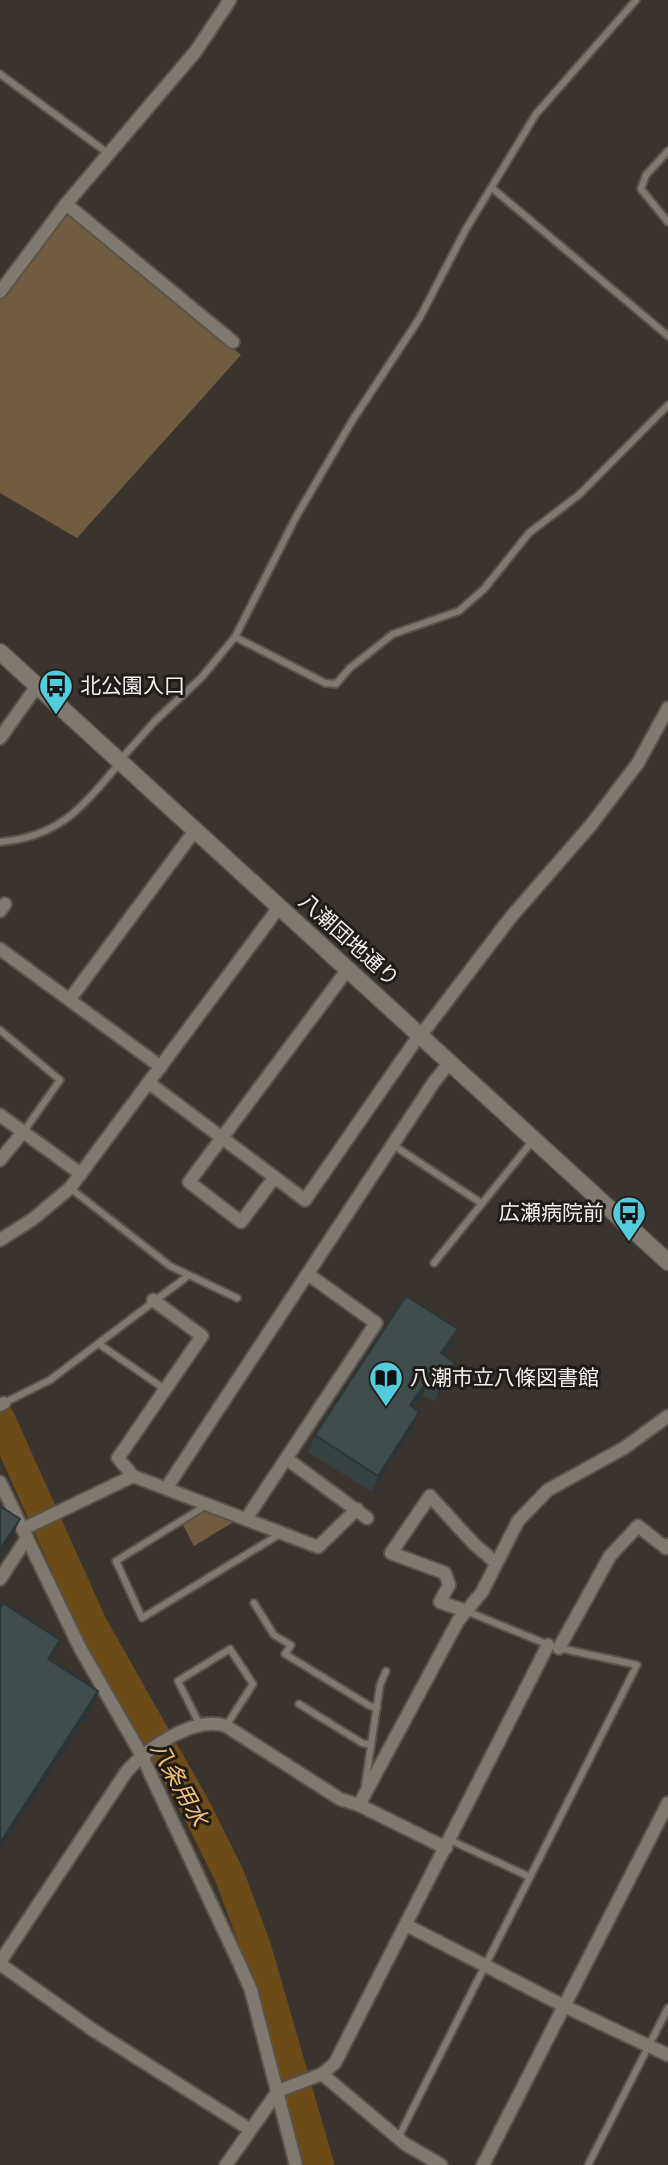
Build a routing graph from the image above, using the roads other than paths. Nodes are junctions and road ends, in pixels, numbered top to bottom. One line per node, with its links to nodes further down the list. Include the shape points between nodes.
1 (230, 0): 5 (street, via 196,51)
2 (636, 0): 6 (lane, via 536,114)
3 (0, 74): 5 (lane)
4 (668, 150): 8 (lane, via 646,175 641,190)
5 (109, 154): 7 (street)
6 (492, 188): 10 (lane); 13 (lane, via 419,319 296,517)
7 (66, 204): 9 (street); 11 (street)
8 (668, 222)
9 (0, 292)
10 (668, 336)
11 (233, 342)
12 (668, 405): 13 (lane, via 580,494 529,533 484,589 459,611 393,634 336,684 325,683)
13 (235, 637): 18 (lane)
14 (0, 652): 15 (street, 八潮団地通り)
15 (37, 686): 17 (street); 18 (street, 八潮団地通り)
16 (668, 708): 26 (street, via 638,762 591,825 511,917)
17 (0, 738)
18 (121, 761): 19 (street, 八潮団地通り); 20 (lane, via 85,804 55,827 26,840)
19 (195, 829): 21 (street, 八潮団地通り); 24 (street)
20 (0, 842)
21 (281, 906): 23 (street, 八潮団地通り); 28 (street)
22 (0, 949): 24 (street)
23 (348, 969): 26 (street, 八潮団地通り); 32 (street)
24 (70, 999): 28 (street)
25 (0, 1030): 31 (lane, via 60,1080)
26 (421, 1034): 27 (street, 八潮団地通り); 37 (street, via 305,1200)
27 (450, 1062): 33 (street, 八潮団地通り); 34 (street)
28 (161, 1067): 29 (street)
29 (149, 1083): 32 (street); 36 (street)
30 (0, 1115): 31 (street)
31 (24, 1131): 35 (street); 36 (street)
32 (222, 1137): 37 (street); 37 (street, via 190,1182 241,1222)
33 (534, 1139): 39 (lane); 41 (street, 八潮団地通り)
34 (393, 1145): 39 (lane); 44 (street)
35 (0, 1160)
36 (81, 1174): 38 (street)
37 (274, 1178)
38 (70, 1188): 40 (street); 43 (lane, via 170,1266)
39 (481, 1203): 42 (lane)
40 (0, 1240)
41 (668, 1262)
42 (434, 1263)
43 (189, 1275): 45 (lane); 46 (lane)
44 (309, 1275): 51 (street, via 376,1323); 54 (street)
45 (237, 1298)
46 (153, 1300): 47 (lane); 48 (street, via 202,1336)
47 (99, 1343): 48 (lane); 49 (lane, via 50,1380)
48 (166, 1390): 52 (street, via 118,1458)
49 (2, 1404)
50 (668, 1416): 60 (street, via 624,1448 548,1490 518,1521)
51 (287, 1459): 56 (street); 58 (street, via 362,1514 318,1547)
52 (133, 1476): 54 (street); 57 (street)
53 (0, 1482): 57 (street)
54 (167, 1487): 55 (street)
55 (208, 1504): 56 (street); 58 (lane, via 116,1561 142,1618)
56 (246, 1519): 58 (street)
57 (28, 1531): 61 (street); 71 (street, via 80,1648)
58 (281, 1533)
59 (667, 1547): 64 (street, via 638,1526 610,1556)
60 (496, 1563): 63 (street); 63 (street, via 430,1496 390,1553 445,1573 449,1585 440,1602)
61 (0, 1579)
62 (254, 1603): 67 (lane, via 274,1635 291,1646 285,1654)
63 (466, 1611): 64 (lane); 72 (street)
64 (554, 1646): 74 (street); 75 (lane, via 637,1665)
65 (386, 1671): 67 (lane)
66 (299, 1704): 70 (lane)
67 (377, 1708): 70 (lane)
68 (199, 1723): 69 (street); 69 (lane, via 178,1681 230,1650 253,1684); 71 (street)
69 (226, 1726): 72 (street, via 340,1799)
70 (371, 1745): 72 (lane)
71 (142, 1754): 77 (street); 84 (street, via 251,1990)
72 (361, 1803): 74 (street)
73 (668, 1803): 79 (street)
74 (448, 1844): 75 (lane); 76 (street)
75 (530, 1877): 78 (lane)
76 (406, 1924): 78 (street); 83 (street, via 335,2063)
77 (0, 1963): 85 (street, via 93,2030)
78 (487, 1966): 79 (street); 86 (lane)
79 (564, 2006): 81 (street); 90 (street)
80 (668, 2008): 81 (lane)
81 (649, 2046): 82 (street); 91 (lane)
82 (668, 2055)
83 (322, 2074): 84 (street); 86 (street)
84 (278, 2091): 85 (street); 88 (street)
85 (249, 2129): 87 (street)
86 (398, 2138): 89 (street)
87 (226, 2165)
88 (296, 2165)
89 (441, 2165)
90 (484, 2165)
91 (588, 2165)

